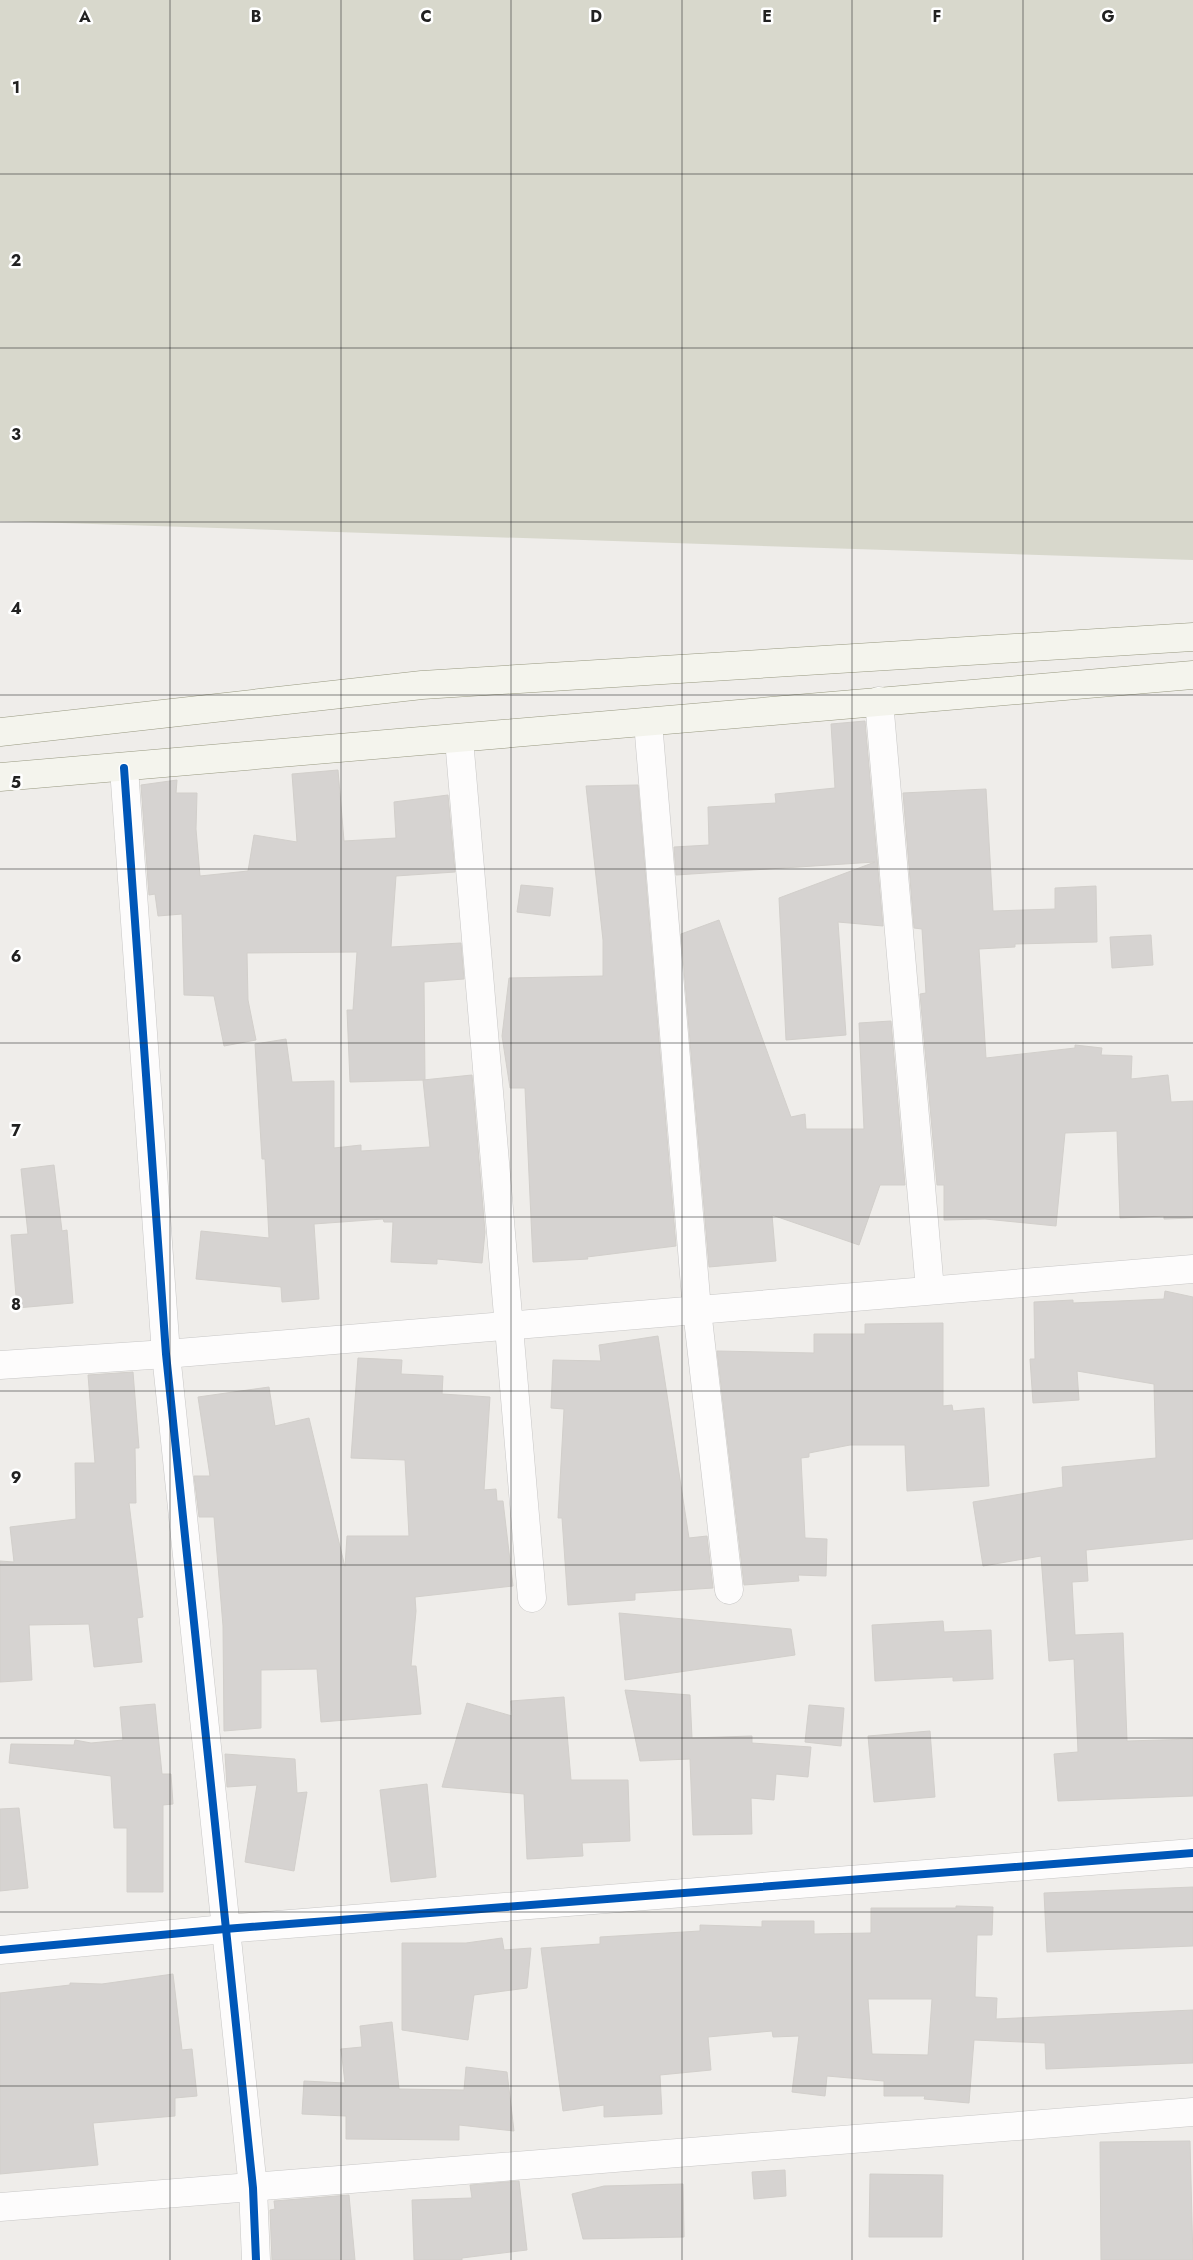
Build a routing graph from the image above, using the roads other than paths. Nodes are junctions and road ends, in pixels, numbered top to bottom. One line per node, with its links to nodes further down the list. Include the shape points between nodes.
1 (1193, 636): 5 (main road, via 422,685)
2 (1193, 675): 3 (main road)
3 (879, 702): 4 (main road); 10 (street)
4 (648, 722): 6 (main road); 11 (street)
5 (0, 732)
6 (459, 739): 7 (main road); 12 (street)
7 (124, 768): 8 (main road); 13 (street)
8 (0, 778)
9 (1193, 1269): 10 (street)
10 (930, 1290): 11 (street)
11 (697, 1310): 12 (street); 15 (street)
12 (509, 1326): 13 (street); 16 (street)
13 (166, 1354): 14 (street); 18 (street)
14 (0, 1365)
15 (729, 1590)
16 (532, 1598)
17 (1193, 1853): 18 (street)
18 (225, 1929): 19 (street); 21 (street)
19 (0, 1950)
20 (1193, 2112): 21 (street)
21 (253, 2188): 22 (street); 23 (street)
22 (0, 2207)
23 (256, 2260)

